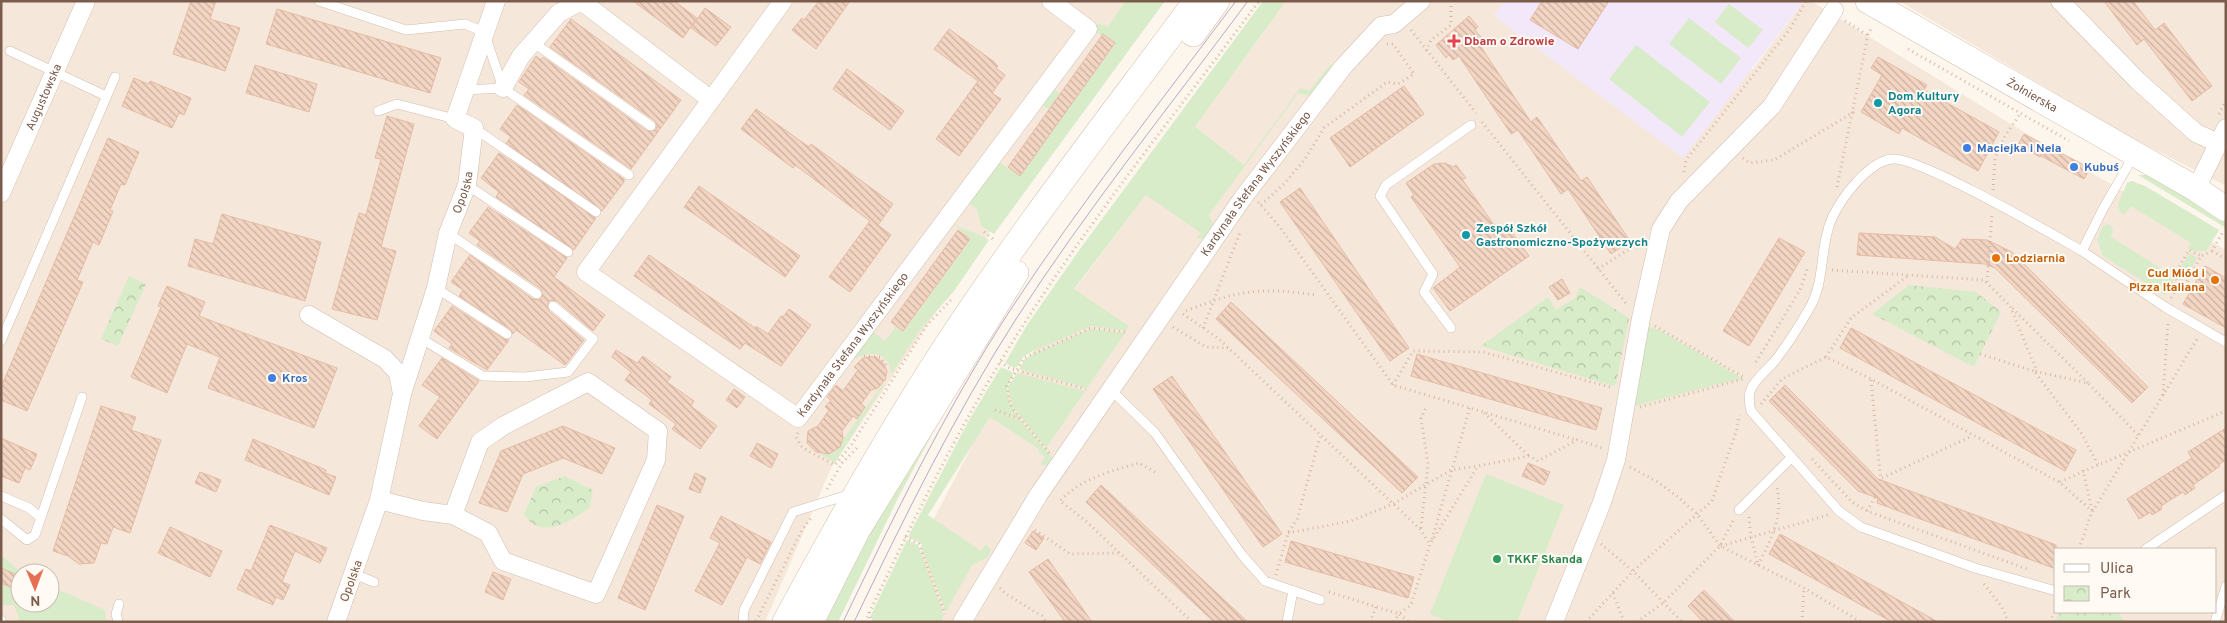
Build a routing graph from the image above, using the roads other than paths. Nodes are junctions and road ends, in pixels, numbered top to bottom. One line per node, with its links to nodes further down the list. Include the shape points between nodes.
1 (86, 1): 16 (street, Augustowska)
2 (319, 1): 13 (lane, via 406,30 465,24)
3 (496, 1): 13 (street)
4 (581, 1): 14 (street, via 559,13); 21 (street)
5 (782, 1): 21 (street, Kardynała Stefana Wyszyńskiego)
6 (1051, 1): 21 (street, Kardynała Stefana Wyszyńskiego, via 1088,29 798,418 586,272)
7 (1196, 1): 52 (main road, via 984,290 936,361)
8 (1216, 1): 72 (main road, via 996,304 858,531)
9 (1421, 1): 48 (street, Kardynała Stefana Wyszyńskiego, via 1394,24 1382,26 1343,67 1213,238)
10 (1868, 1): 28 (main road, Żołnierska)
11 (2060, 1): 27 (street, via 2159,101 2196,133)
12 (1833, 11): 75 (street, via 1772,106 1678,202 1661,229 1617,457)
13 (484, 32): 18 (lane); 19 (street)
14 (534, 42): 18 (street); 25 (lane)
15 (10, 52): 16 (lane)
16 (54, 72): 20 (lane); 32 (street, Augustowska)
17 (115, 77): 20 (lane)
18 (503, 88): 19 (lane); 29 (lane)
19 (465, 90): 23 (street)
20 (106, 96): 46 (lane)
21 (710, 99)
22 (378, 111): 23 (lane, via 397,104)
23 (455, 118): 26 (street)
24 (1471, 125): 43 (lane, via 1386,185 1380,196 1433,274 1424,292)
25 (651, 126)
26 (474, 128): 30 (street, Opolska); 34 (lane)
27 (2222, 135): 31 (street)
28 (2134, 155): 31 (main road, Żołnierska); 37 (lane)
29 (628, 175)
30 (467, 184): 36 (street, Opolska); 38 (lane)
31 (2196, 189): 33 (main road, Żołnierska); 35 (main road, Żołnierska)
32 (1, 193)
33 (2226, 202)
34 (596, 212)
35 (2225, 219)
36 (448, 233): 39 (street, Opolska); 40 (lane)
37 (2082, 251): 47 (lane, via 2165,307); 51 (lane, via 1909,160 1892,159 1868,169 1832,218 1814,302 1774,363 1751,390 1748,402 1751,411)
38 (568, 252)
39 (436, 288): 44 (lane); 45 (street, Opolska)
40 (537, 294)
41 (553, 306): 45 (lane, via 592,339 568,372 525,377 483,376)
42 (309, 315): 49 (street, Opolska, via 385,359 398,373)
43 (1451, 328)
44 (508, 334)
45 (420, 338): 49 (street, Opolska)
46 (1, 341)
47 (2226, 342)
48 (1110, 389): 65 (lane, via 1156,433 1242,555 1265,581); 73 (street, Kardynała Stefana Wyszyńskiego, via 1039,494)
49 (402, 394): 55 (street, Opolska)
50 (82, 397): 58 (lane)
51 (1792, 457): 56 (lane); 64 (lane, via 1839,511 1861,527 1975,568)
52 (856, 492): 70 (lane, via 793,512 744,610); 71 (main road)
53 (2226, 495): 60 (lane)
54 (1, 496): 58 (lane)
55 (379, 500): 57 (street); 61 (street, Opolska)
56 (1738, 510)
57 (453, 515): 57 (street, via 488,533 502,561 596,594 656,460 658,431 588,382 502,426 480,442)
58 (41, 518): 59 (lane, via 35,535 27,540)
59 (1, 520)
60 (2147, 548)
61 (354, 574): 62 (lane); 69 (street, Opolska)
62 (374, 582)
63 (2226, 586): 76 (lane)
64 (2054, 591)
65 (1292, 592): 66 (lane); 74 (lane)
66 (1320, 600)
67 (119, 604): 68 (lane)
68 (118, 622)
69 (336, 622)
70 (743, 622)
71 (785, 622)
72 (811, 622)
73 (962, 622)
74 (1287, 622)
75 (1554, 622)
76 (2215, 622)

